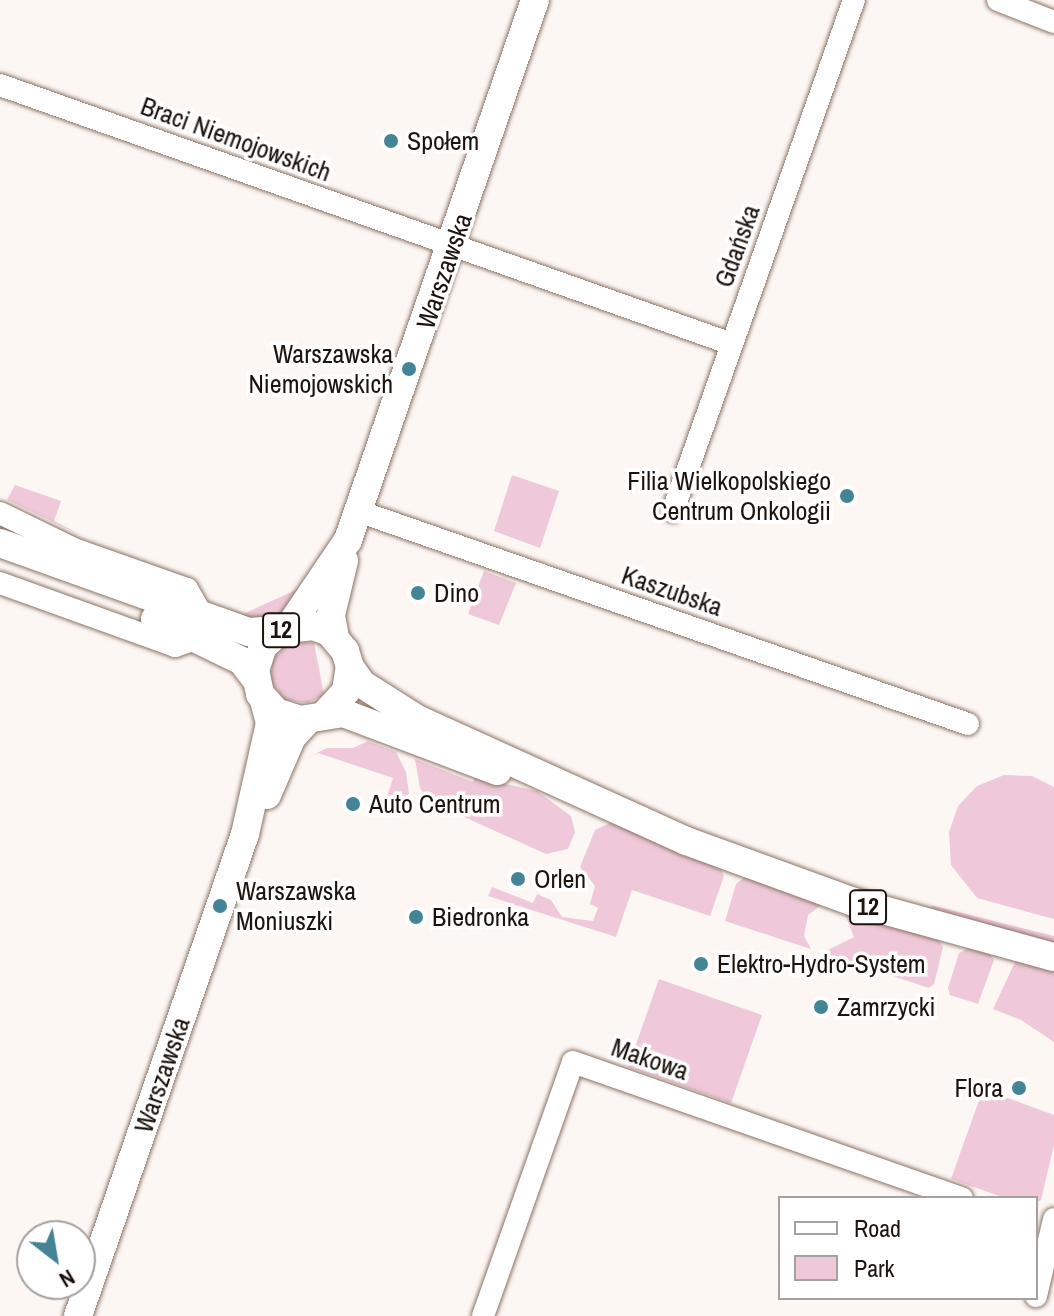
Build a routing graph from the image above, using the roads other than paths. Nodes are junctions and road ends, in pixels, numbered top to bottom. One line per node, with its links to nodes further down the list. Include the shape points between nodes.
1 (535, 0): 6 (main road, Warszawska)
2 (854, 0): 7 (street, Gdańska)
3 (998, 0): 4 (street)
4 (1054, 22)
5 (0, 85): 6 (street, Braci Niemojowskich)
6 (453, 246): 7 (street, Braci Niemojowskich); 8 (main road, Warszawska)
7 (732, 344): 9 (street, Gdańska)
8 (358, 511): 11 (main road, Warszawska); 21 (street, Kaszubska)
9 (673, 511)
10 (0, 513): 15 (street, via 74,549 187,589)
11 (348, 540): 16 (main road, Warszawska); 17 (main road, Warszawska, via 331,615)
12 (0, 543): 15 (main road)
13 (0, 563): 15 (main road)
14 (0, 583): 15 (street, via 175,646)
15 (202, 626): 16 (main road, via 249,632); 19 (main road, via 242,661)
16 (285, 628): 17 (main road, 12, via 313,626); 19 (main road, 12, via 259,653)
17 (335, 638): 18 (main road, 12)
18 (350, 667): 20 (main road, via 346,691); 22 (main road, 12, via 362,684 393,706)
19 (260, 689): 20 (main road, 12, via 284,716); 23 (main road, Warszawska, via 270,723)
20 (316, 717): 22 (main road, 12, via 343,713 460,762); 23 (main road, Warszawska, via 292,737)
21 (968, 724)
22 (565, 789): 24 (main road, 12, via 817,890)
23 (245, 834): 28 (main road, Warszawska)
24 (1054, 957)
25 (956, 1196): 29 (street, Makowa, via 573,1062)
26 (1047, 1224): 27 (street)
27 (1038, 1284)
28 (78, 1316)
29 (483, 1316)

